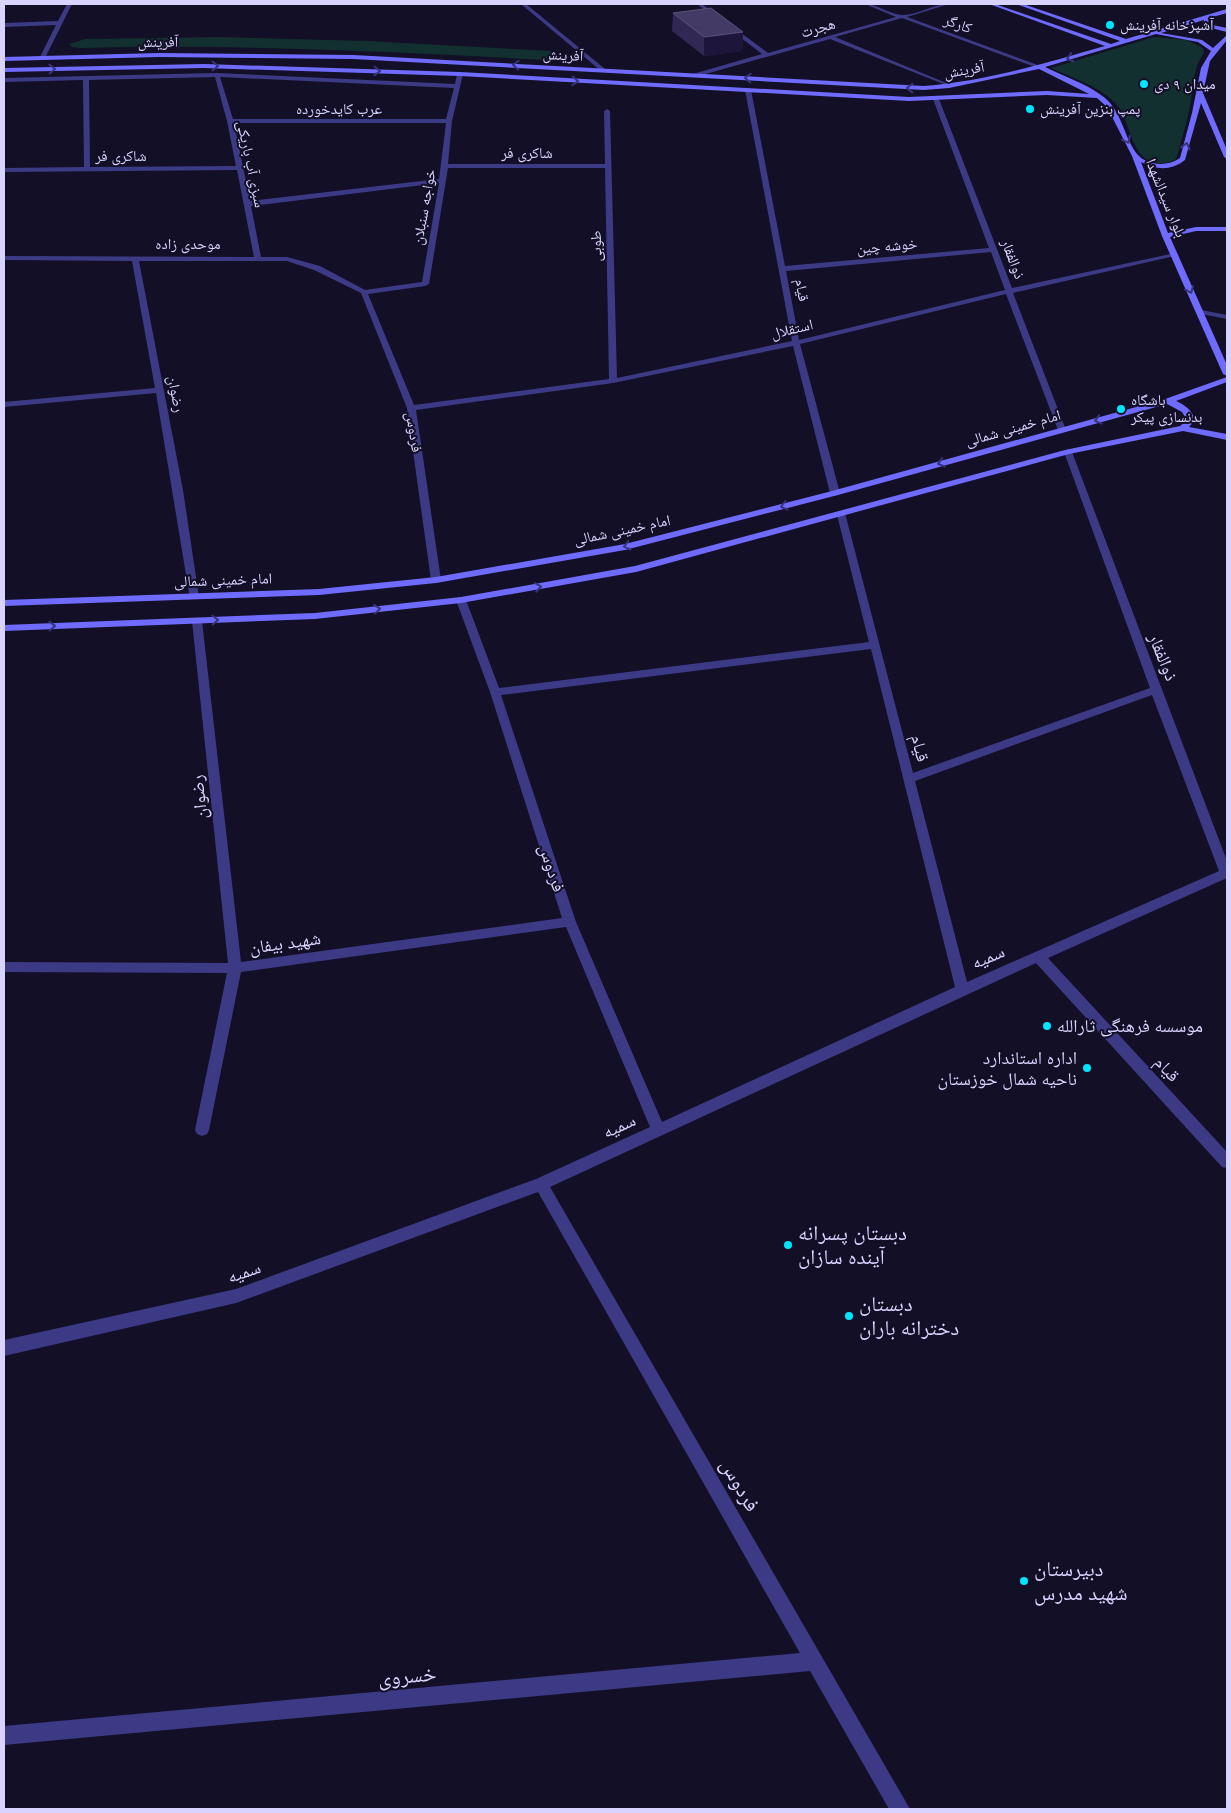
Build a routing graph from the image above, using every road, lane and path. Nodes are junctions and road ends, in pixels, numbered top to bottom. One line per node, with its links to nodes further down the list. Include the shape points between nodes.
1 (69, 4): 11 (street)
2 (523, 4): 25 (street)
3 (699, 4): 20 (street)
4 (867, 4): 9 (street, کارگر)
5 (947, 4): 9 (street, هجرت)
6 (991, 4): 18 (main road)
7 (1017, 4): 17 (main road)
8 (1227, 11): 10 (main road, آفرینش)
9 (902, 16): 15 (street, هجرت); 23 (street, کارگر)
10 (1207, 17): 13 (main road, via 1205,25); 14 (main road, آفرینش)
11 (61, 23): 12 (street); 21 (street)
12 (4, 25)
13 (1227, 30)
14 (1152, 33): 17 (main road, آفرینش); 19 (main road, via 1195,40)
15 (830, 37): 20 (street, هجرت); 33 (street)
16 (1227, 37): 19 (main road)
17 (1125, 41): 18 (main road, آفرینش)
18 (1113, 45): 23 (main road, آفرینش, one-way to 23)
19 (1213, 50): 35 (main road, via 1204,65)
20 (767, 55): 28 (street, هجرت)
21 (43, 57): 22 (main road, آفرینش); 25 (main road, آفرینش, one-way to 21, via 265,55)
22 (4, 59)
23 (1040, 68): 33 (main road, آفرینش); 36 (main road, بلوار سیدالشهدا)
24 (4, 70): 26 (main road, آفرینش, one-way to 26, via 204,66)
25 (603, 70): 28 (main road, آفرینش)
26 (460, 74): 32 (street, خواجه سنبلان); 34 (main road, آفرینش, one-way to 34)
27 (217, 75): 29 (street); 32 (street); 40 (street, سبزی آب باریکی)
28 (695, 75): 31 (main road, آفرینش, one-way to 28)
29 (86, 77): 30 (street); 47 (street)
30 (4, 80)
31 (866, 85): 33 (main road, آفرینش, one-way to 31); 37 (main road)
32 (456, 86): 41 (street, خواجه سنبلان)
33 (949, 86)
34 (748, 90): 37 (main road, آفرینش); 58 (street, قیام)
35 (1200, 94): 42 (main road, one-way to 35, via 1152,165 1166,167 1183,159); 43 (main road)
36 (1099, 96): 38 (main road, آفرینش, via 1047,92); 42 (main road, بلوار سیدالشهدا, one-way to 42, via 1110,106)
37 (866, 97): 38 (main road, آفرینش)
38 (936, 99): 53 (street, ذوالفقار)
39 (607, 111): 45 (street, طوبی)
40 (230, 121): 41 (street, عرب کایدخورده); 46 (street, سبزی آب باریکی)
41 (449, 121): 44 (street, خواجه سنبلان)
42 (1135, 156): 52 (main road, بلوار سیدالشهدا)
43 (1227, 156)
44 (445, 166): 45 (street, شاکری فر); 49 (street, خواجه سنبلان)
45 (608, 166): 66 (street, طوبی)
46 (238, 168): 47 (street, شاکری فر); 50 (street, سبزی آب باریکی)
47 (87, 169): 48 (street, شاکری فر)
48 (4, 170)
49 (442, 181): 50 (street); 60 (street, خواجه سنبلان, via 425,284)
50 (246, 204): 57 (street, سبزی آب باریکی)
51 (1227, 229): 52 (main road, via 1185,229)
52 (1166, 236): 54 (main road, بلوار سیدالشهدا)
53 (994, 250): 58 (street, خوشه چین); 59 (street, ذوالفقار)
54 (1175, 255): 59 (street, استقلال); 61 (main road, بلوار سیدالشهدا, one-way to 61)
55 (135, 257): 56 (street, موحدی زاده); 57 (street, موحدی زاده); 67 (street, رضوان)
56 (4, 258)
57 (258, 258): 60 (street, موحدی زاده, via 287,259 317,268)
58 (782, 269): 63 (street, قیام)
59 (1010, 291): 63 (street, استقلال); 72 (street, ذوالفقار)
60 (364, 292): 70 (street, فردوس)
61 (1199, 311): 62 (street); 64 (main road, بلوار سیدالشهدا)
62 (1227, 317)
63 (796, 343): 66 (street, استقلال); 75 (street, قیام)
64 (1227, 374)
65 (1227, 378): 68 (main road, امام خمینی شمالی)
66 (613, 381): 70 (street, استقلال)
67 (160, 390): 69 (street); 78 (street, رضوان)
68 (1168, 401): 71 (main road, via 1178,404 1190,414 1192,420); 72 (main road, امام خمینی شمالی, one-way to 72)
69 (4, 405)
70 (411, 408): 77 (street, فردوس)
71 (1183, 428): 73 (main road); 74 (main road)
72 (1062, 430): 75 (main road, امام خمینی شمالی, one-way to 75)
73 (1227, 437)
74 (1068, 452): 76 (main road); 84 (street, ذوالفقار)
75 (835, 493): 77 (main road, امام خمینی شمالی, one-way to 77, via 625,547)
76 (842, 515): 79 (main road, one-way to 76, via 636,569); 83 (street, قیام)
77 (436, 580): 78 (main road, امام خمینی شمالی, via 320,592)
78 (194, 597): 80 (main road, امام خمینی شمالی)
79 (462, 600): 81 (main road, one-way to 79, via 315,616); 85 (street, فردوس)
80 (4, 603)
81 (197, 621): 82 (main road, one-way to 81); 91 (street, رضوان)
82 (4, 628)
83 (875, 645): 85 (street); 86 (street, قیام)
84 (1157, 689): 86 (street); 87 (street, ذوالفقار)
85 (495, 692): 88 (street, فردوس)
86 (908, 780): 92 (street, قیام)
87 (1227, 873): 89 (street, سمیه)
88 (570, 922): 91 (street, شهید بیفان); 94 (street, فردوس)
89 (1039, 957): 92 (street, سمیه); 95 (street, قیام)
90 (4, 966): 91 (street, شهید بیفان)
91 (235, 968): 93 (street, رضوان)
92 (962, 990): 94 (street, سمیه)
93 (202, 1130)
94 (658, 1130): 96 (street, سمیه)
95 (1227, 1162)
96 (541, 1184): 97 (street, سمیه, via 236,1296); 98 (street, فردوس)
97 (4, 1348)
98 (815, 1661): 99 (street, خسروی); 100 (street, فردوس)
99 (4, 1736)
100 (900, 1809)

